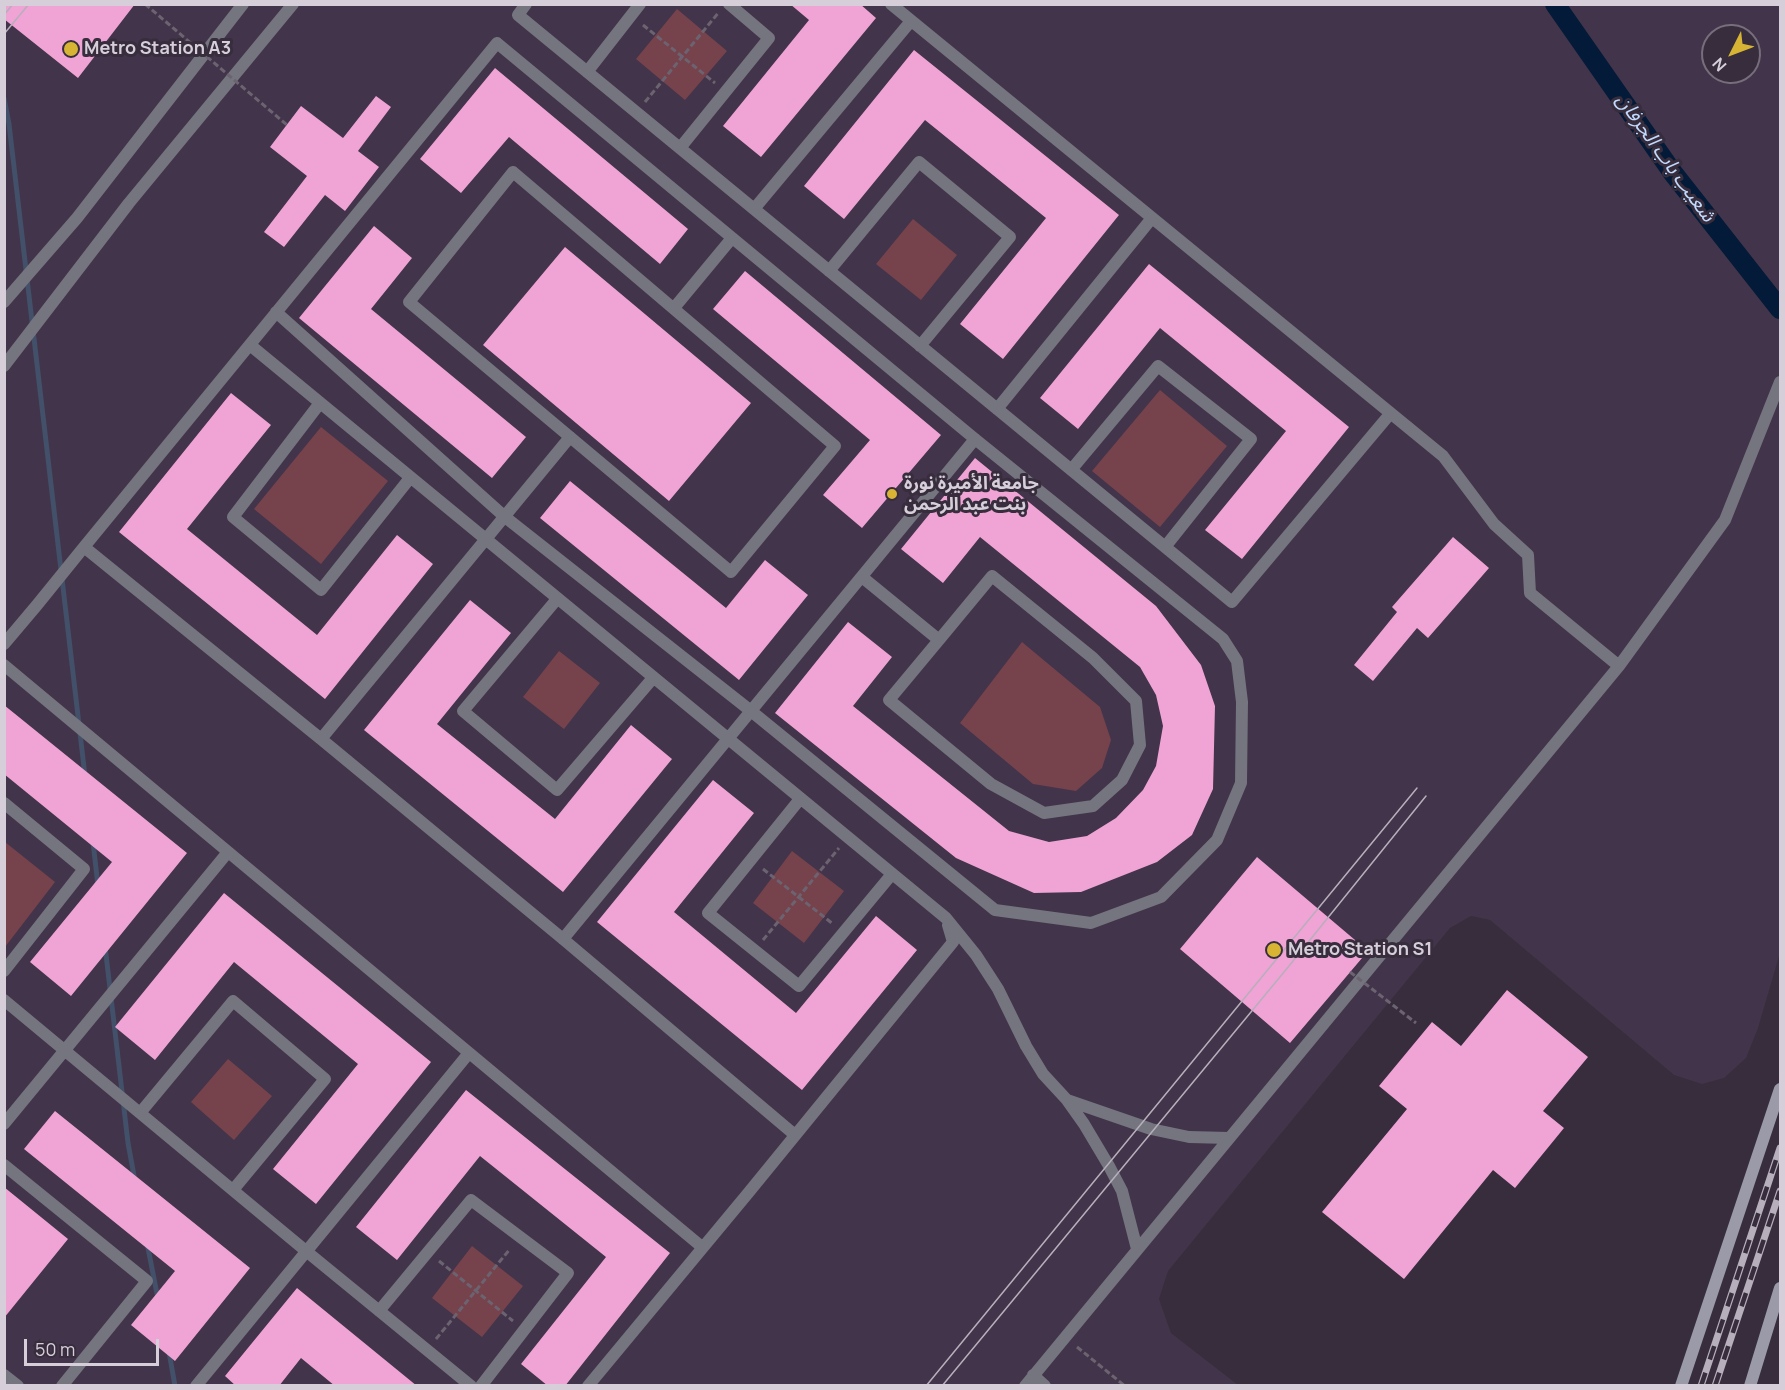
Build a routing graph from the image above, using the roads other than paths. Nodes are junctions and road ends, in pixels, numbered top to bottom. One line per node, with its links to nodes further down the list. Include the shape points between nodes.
1 (243, 4): 14 (street, via 114,172)
2 (293, 4): 19 (street, via 129,203)
3 (526, 4): 8 (street, via 518,15)
4 (640, 4): 8 (street)
5 (727, 4): 9 (street, via 769,38)
6 (891, 4): 7 (street)
7 (911, 21): 10 (street); 11 (street)
8 (587, 72): 9 (street)
9 (680, 148): 10 (street)
10 (754, 209): 13 (street)
11 (1152, 218): 22 (street); 23 (street)
12 (732, 238): 15 (street); 16 (street, via 497,43); 25 (street)
13 (829, 271): 18 (street); 18 (street, via 919,162 928,169 1010,237)
14 (4, 302)
15 (674, 308): 24 (street, via 835,446 731,572); 24 (street, via 513,172 410,302)
16 (276, 312): 17 (street); 28 (street)
17 (250, 345): 21 (street); 30 (street)
18 (920, 346): 22 (street)
19 (4, 366)
20 (1779, 387): 37 (street, via 1725,520)
21 (320, 403): 27 (street); 27 (street, via 233,517 321,590)
22 (997, 409): 26 (street)
23 (1390, 414): 31 (street, via 1232,602); 37 (street, via 1443,456 1494,524 1528,555 1530,594)
24 (570, 437): 28 (street)
25 (975, 439): 32 (street); 39 (street, via 1222,639 1237,661 1242,702 1241,783 1217,840 1161,897 1091,923 995,910)
26 (1071, 470): 31 (street); 31 (street, via 1158,366 1251,439)
27 (411, 478): 29 (street)
28 (505, 517): 29 (street); 39 (street)
29 (486, 540): 33 (street); 40 (street)
30 (84, 547): 35 (street); 40 (street)
31 (1165, 547)
32 (862, 577): 34 (street); 39 (street)
33 (556, 599): 38 (street); 38 (street, via 463,711 557,790)
34 (939, 640): 34 (street, via 889,700 992,784 1044,813 1093,806 1122,780 1140,745 1136,701 1093,658 992,576)
35 (4, 644)
36 (4, 665): 44 (street)
37 (1619, 666): 57 (street)
38 (653, 678): 41 (street)
39 (751, 711): 41 (street)
40 (321, 739): 47 (street)
41 (728, 740): 42 (street); 47 (street)
42 (800, 799): 45 (street); 45 (street, via 708,913 799,987)
43 (4, 803): 48 (street, via 84,868)
44 (228, 852): 50 (street); 51 (street)
45 (892, 874): 46 (street)
46 (946, 918): 53 (street, via 999,989 1043,1074); 56 (street, via 953,942)
47 (563, 939): 56 (street)
48 (4, 971)
49 (4, 1000): 50 (street)
50 (65, 1050): 54 (street); 55 (street)
51 (470, 1053): 60 (street); 62 (street)
52 (1780, 1089): 75 (main road)
53 (1067, 1100): 57 (street, via 1189,1137); 61 (street, via 1122,1191)
54 (140, 1113): 59 (street); 59 (street, via 233,1001 326,1079)
55 (4, 1124)
56 (795, 1135): 60 (street)
57 (1229, 1138): 61 (street)
58 (4, 1165): 68 (street, via 147,1281)
59 (233, 1191): 62 (street)
60 (702, 1247): 72 (street)
61 (1137, 1249): 66 (street)
62 (306, 1251): 64 (street); 69 (street)
63 (1780, 1288): 76 (main road)
64 (379, 1311): 70 (street); 71 (street, via 471,1200 568,1273)
65 (4, 1375): 67 (street)
66 (1033, 1375): 73 (street); 74 (street)
67 (18, 1386)
68 (62, 1386)
69 (196, 1386)
70 (471, 1386)
71 (481, 1386)
72 (588, 1386)
73 (1025, 1386)
74 (1045, 1386)
75 (1681, 1386)
76 (1750, 1386)

